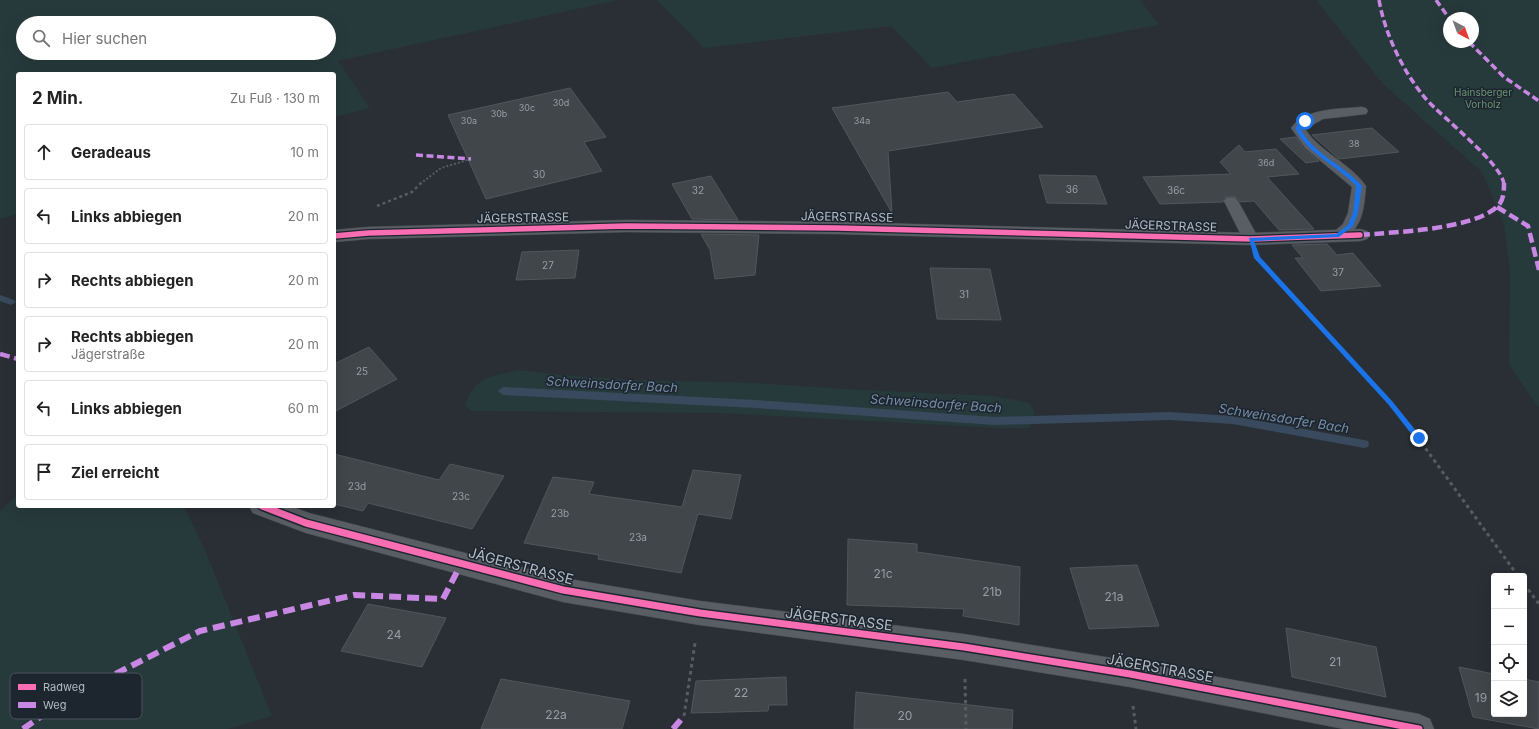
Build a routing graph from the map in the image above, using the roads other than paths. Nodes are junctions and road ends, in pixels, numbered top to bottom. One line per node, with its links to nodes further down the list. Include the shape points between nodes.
1 (1361, 111): 5 (lane, via 1320,115 1305,121 1298,128 1304,141 1349,175 1359,186 1356,213 1350,226)
2 (1232, 201): 6 (lane)
3 (1360, 235): 5 (street, JÄGERSTRASSE)
4 (336, 236): 6 (street, JÄGERSTRASSE, via 626,226 837,228)
5 (1337, 236): 6 (street, JÄGERSTRASSE)
6 (1251, 239)
7 (267, 508): 8 (street, JÄGERSTRASSE, via 306,523 563,590 700,613 964,647 1130,674)
8 (1419, 729)

